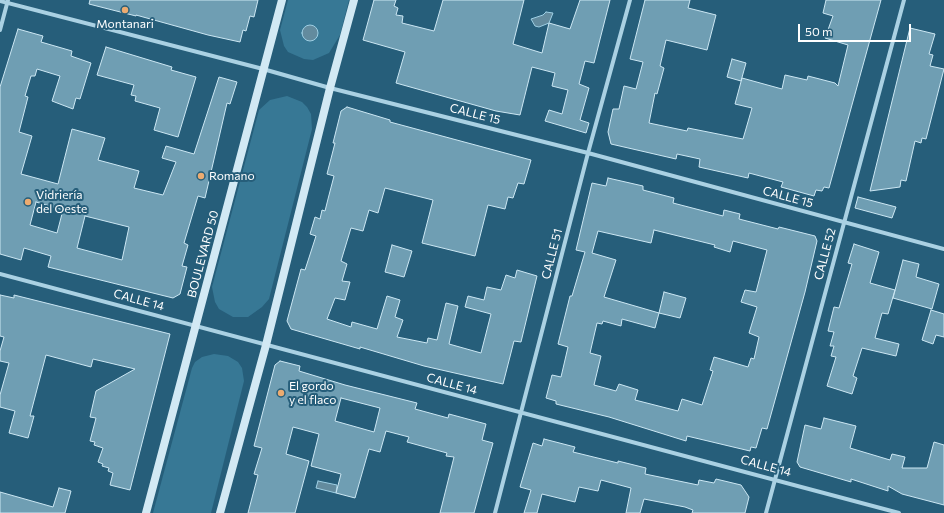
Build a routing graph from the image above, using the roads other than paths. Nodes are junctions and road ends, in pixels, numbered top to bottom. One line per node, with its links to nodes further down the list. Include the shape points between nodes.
1 (282, 0): 8 (main road, BOULEVARD 50)
2 (354, 0): 9 (main road)
3 (630, 0): 10 (street, CALLE 51)
4 (904, 0): 11 (street, CALLE 52)
5 (0, 1): 6 (street, CALLE 15)
6 (8, 2): 7 (street); 8 (street, CALLE 15)
7 (0, 30)
8 (263, 69): 9 (street, CALLE 15); 14 (main road, BOULEVARD 50)
9 (330, 88): 10 (street, CALLE 15); 15 (main road)
10 (588, 153): 11 (street, CALLE 15); 16 (street, CALLE 51)
11 (844, 223): 12 (street, CALLE 15); 17 (street, CALLE 52)
12 (944, 249)
13 (0, 274): 14 (street, CALLE 14)
14 (196, 326): 15 (street, CALLE 14); 18 (main road, BOULEVARD 50)
15 (266, 345): 16 (street, CALLE 14); 19 (main road)
16 (522, 413): 17 (street, CALLE 14); 20 (street, CALLE 51)
17 (775, 479): 21 (street, CALLE 52); 22 (street, CALLE 14)
18 (146, 513)
19 (220, 513)
20 (495, 513)
21 (766, 513)
22 (899, 513)

